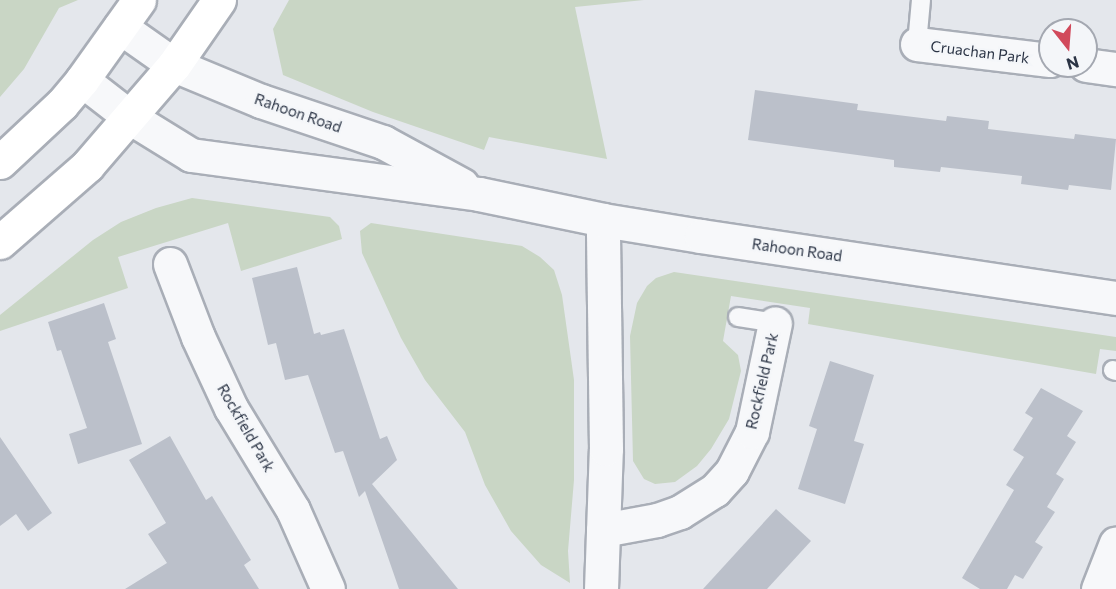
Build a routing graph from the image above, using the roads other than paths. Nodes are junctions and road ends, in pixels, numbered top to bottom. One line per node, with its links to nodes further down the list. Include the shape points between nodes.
1 (139, 0): 4 (main road)
2 (219, 0): 7 (main road)
3 (921, 0): 5 (lane, Cruachan Park)
4 (120, 27): 7 (street, Rahoon Road); 10 (main road)
5 (917, 44): 6 (street, Cruachan Park)
6 (1038, 59)
7 (174, 65): 11 (main road); 13 (street, Rahoon Road, via 261,101 383,142)
8 (1098, 67): 9 (street)
9 (1116, 69)
10 (82, 80): 11 (street, Rahoon Road); 12 (main road)
11 (131, 118): 13 (street, Rahoon Road, via 191,155); 15 (main road, via 63,189)
12 (0, 162)
13 (479, 194): 14 (street, Rahoon Road)
14 (603, 220): 17 (street, Rahoon Road); 20 (street)
15 (0, 242)
16 (170, 264): 22 (street, Rockfield Park, via 231,408 293,510)
17 (1116, 298)
18 (738, 318): 19 (lane, Rockfield Park)
19 (775, 323): 20 (street, Rockfield Park, via 752,432 724,480 703,499 680,512)
20 (603, 530): 23 (street)
21 (1116, 543): 24 (street)
22 (328, 589)
23 (601, 589)
24 (1098, 589)

